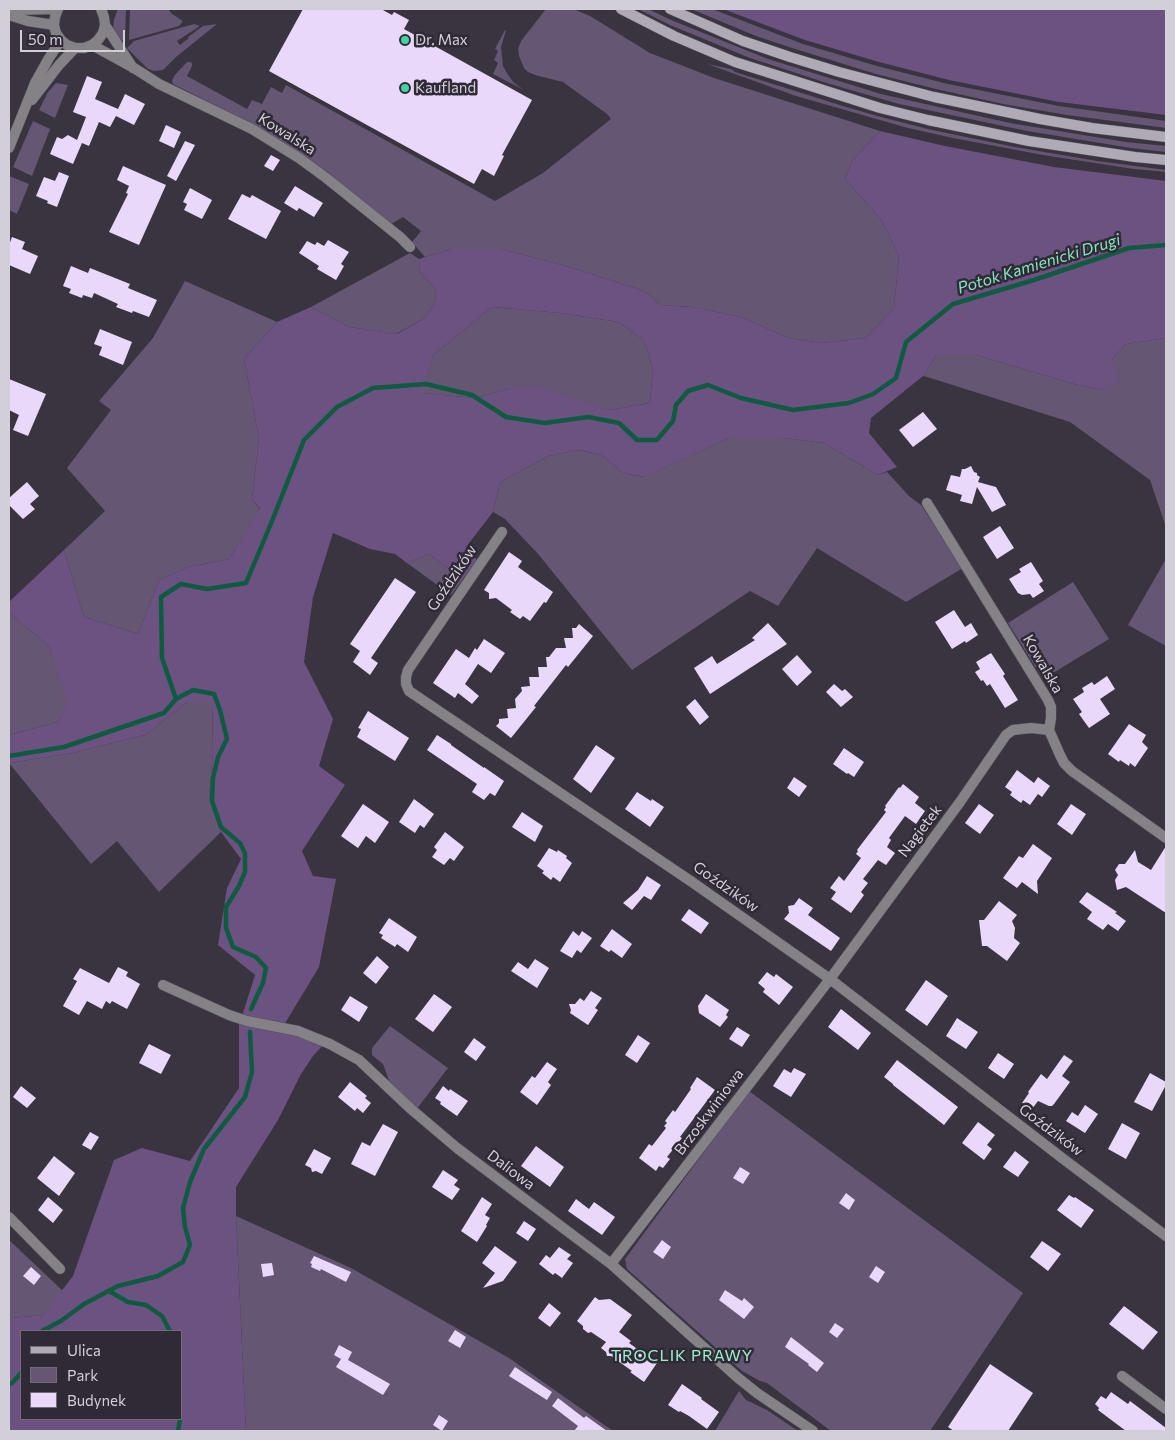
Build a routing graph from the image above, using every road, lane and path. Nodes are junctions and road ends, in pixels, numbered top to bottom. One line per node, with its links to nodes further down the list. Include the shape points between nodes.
1 (58, 9): 4 (street); 7 (street)
2 (621, 9): 15 (main road, via 735,62 880,108 1029,141)
3 (670, 9): 13 (main road, via 790,57 934,98 1048,121)
4 (9, 10)
5 (9, 15): 7 (street)
6 (105, 15): 9 (street, via 103,33); 11 (street, Kowalska)
7 (54, 25): 8 (street)
8 (61, 40): 10 (street); 12 (street, via 35,83)
9 (92, 45): 10 (street); 11 (street, Kowalska)
10 (75, 48): 12 (street)
11 (134, 68): 16 (street, Kowalska, via 159,84 252,129 299,158)
12 (26, 109): 14 (street)
13 (1166, 137)
14 (9, 148)
15 (1166, 160)
16 (410, 247)
17 (927, 504): 19 (street, Kowalska, via 1048,700 1051,707)
18 (502, 532): 21 (street, Goździków, via 408,670 406,684 409,691)
19 (1049, 730): 20 (street, Kowalska, via 1060,755 1072,771); 21 (street, Nagietek, via 1013,730 1006,735)
20 (1166, 838)
21 (830, 979): 24 (street, Goździków); 25 (street, Brzoskwiniowa)
22 (163, 985): 25 (street, Daliowa, via 229,1015 298,1031 359,1060 457,1148)
23 (9, 1217): 26 (street)
24 (1166, 1236)
25 (611, 1264): 29 (street, Daliowa, via 737,1377)
26 (60, 1268)
27 (1122, 1376): 28 (street)
28 (1166, 1409)
29 (813, 1431)

